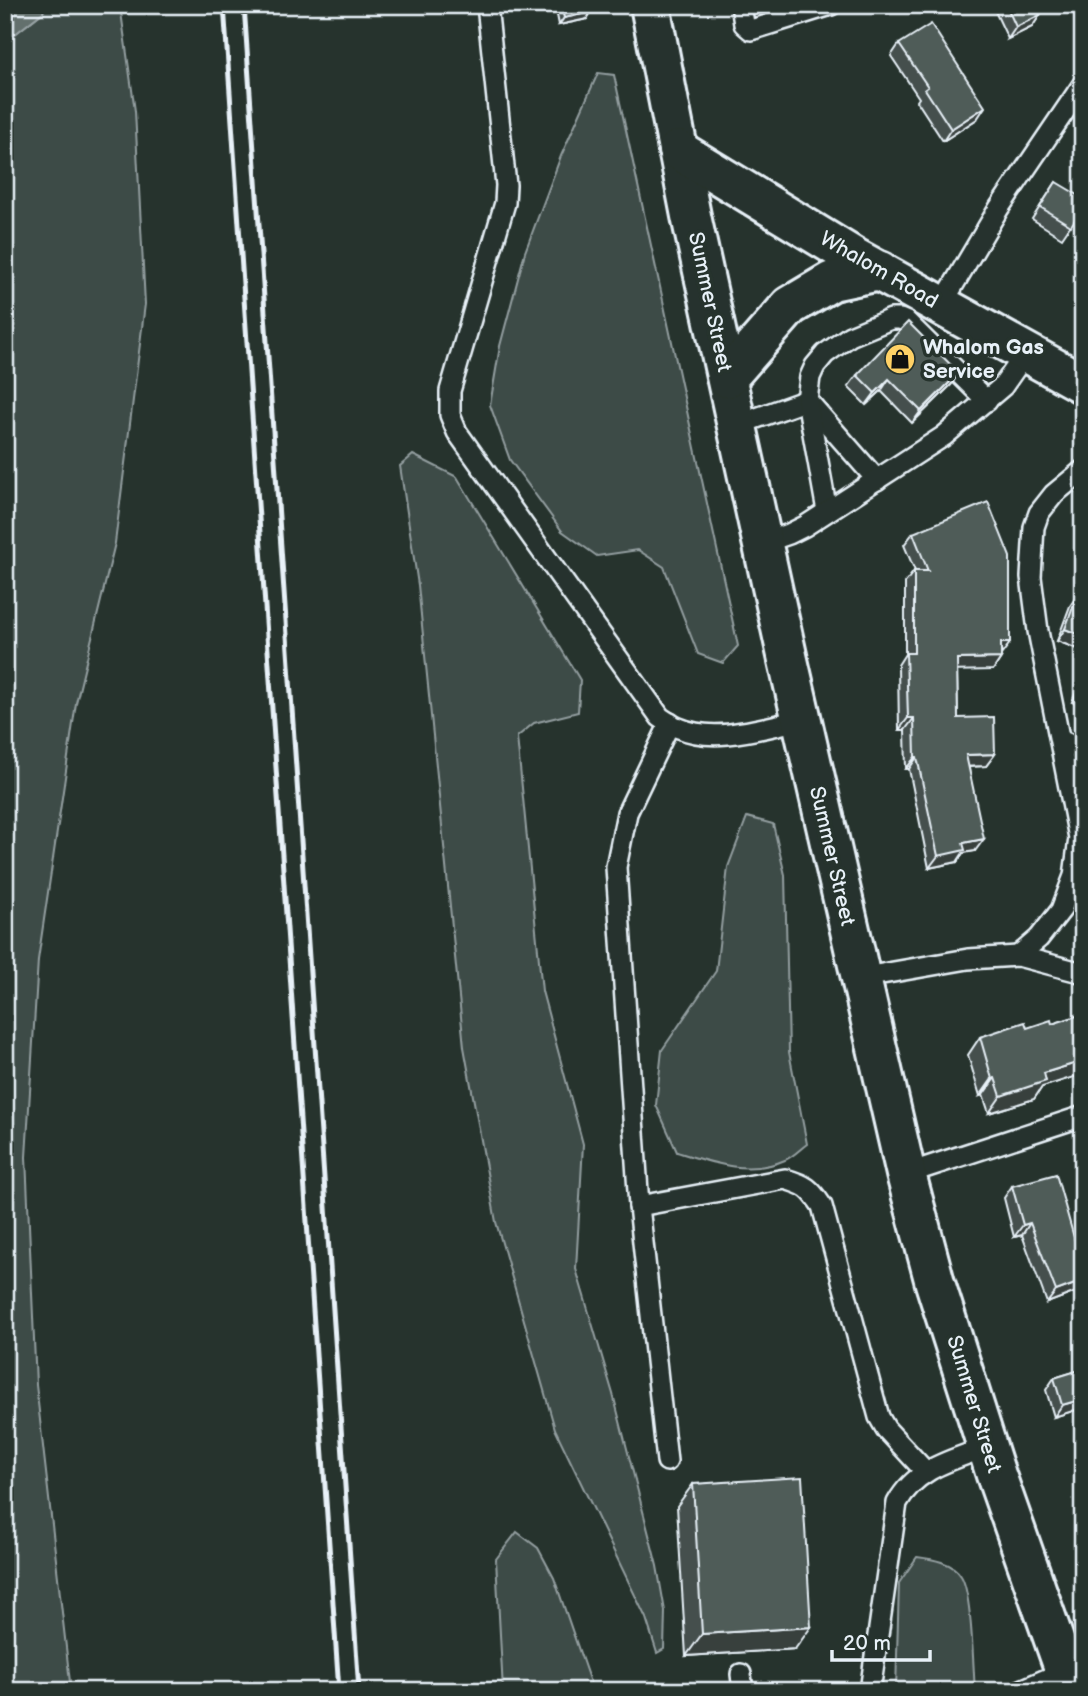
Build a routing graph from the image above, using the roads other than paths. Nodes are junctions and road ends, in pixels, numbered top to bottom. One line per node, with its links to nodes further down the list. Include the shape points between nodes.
1 (487, 5): 19 (lane, via 505,203 450,391 450,415 457,432 660,717)
2 (650, 5): 6 (main road, Summer Street)
3 (741, 5): 4 (lane, via 744,24 751,30)
4 (831, 5)
5 (1083, 84): 7 (lane, via 999,208)
6 (678, 150): 7 (main road, Whalom Road); 9 (main road, Summer Street)
7 (907, 296): 8 (main road, Whalom Road); 9 (main road, via 832,281 790,306); 11 (lane, via 891,319 860,331 825,354 810,377); 12 (lane, via 907,322)
8 (1026, 353): 10 (main road, Whalom Road); 12 (lane)
9 (727, 378): 13 (main road, Summer Street)
10 (1083, 384)
11 (807, 400): 13 (lane); 15 (lane); 16 (lane)
12 (987, 401): 15 (lane)
13 (737, 425): 17 (main road, Summer Street)
14 (1083, 470): 20 (lane, via 1046,502 1033,542 1035,613)
15 (877, 480): 16 (lane)
16 (827, 512): 17 (lane)
17 (763, 543): 18 (main road, Summer Street)
18 (801, 720): 19 (lane, via 723,734 693,733); 24 (main road, Summer Street)
19 (670, 723): 27 (lane, via 626,813 617,867)
20 (1060, 740): 21 (lane); 22 (lane, via 1079,838 1074,876 1061,910)
21 (1083, 750)
22 (1018, 956): 23 (lane); 24 (lane, via 968,959)
23 (1083, 973)
24 (859, 978): 26 (main road, Summer Street)
25 (1083, 1116): 26 (lane)
26 (906, 1174): 28 (main road, Summer Street)
27 (639, 1206): 29 (lane); 30 (lane, via 785,1179 812,1191 822,1206 879,1417)
28 (987, 1447): 30 (lane); 31 (main road, Summer Street)
29 (667, 1461)
30 (925, 1472): 32 (lane, via 911,1481 897,1503)
31 (1069, 1681): 33 (lane)
32 (870, 1691)
33 (1019, 1691)

